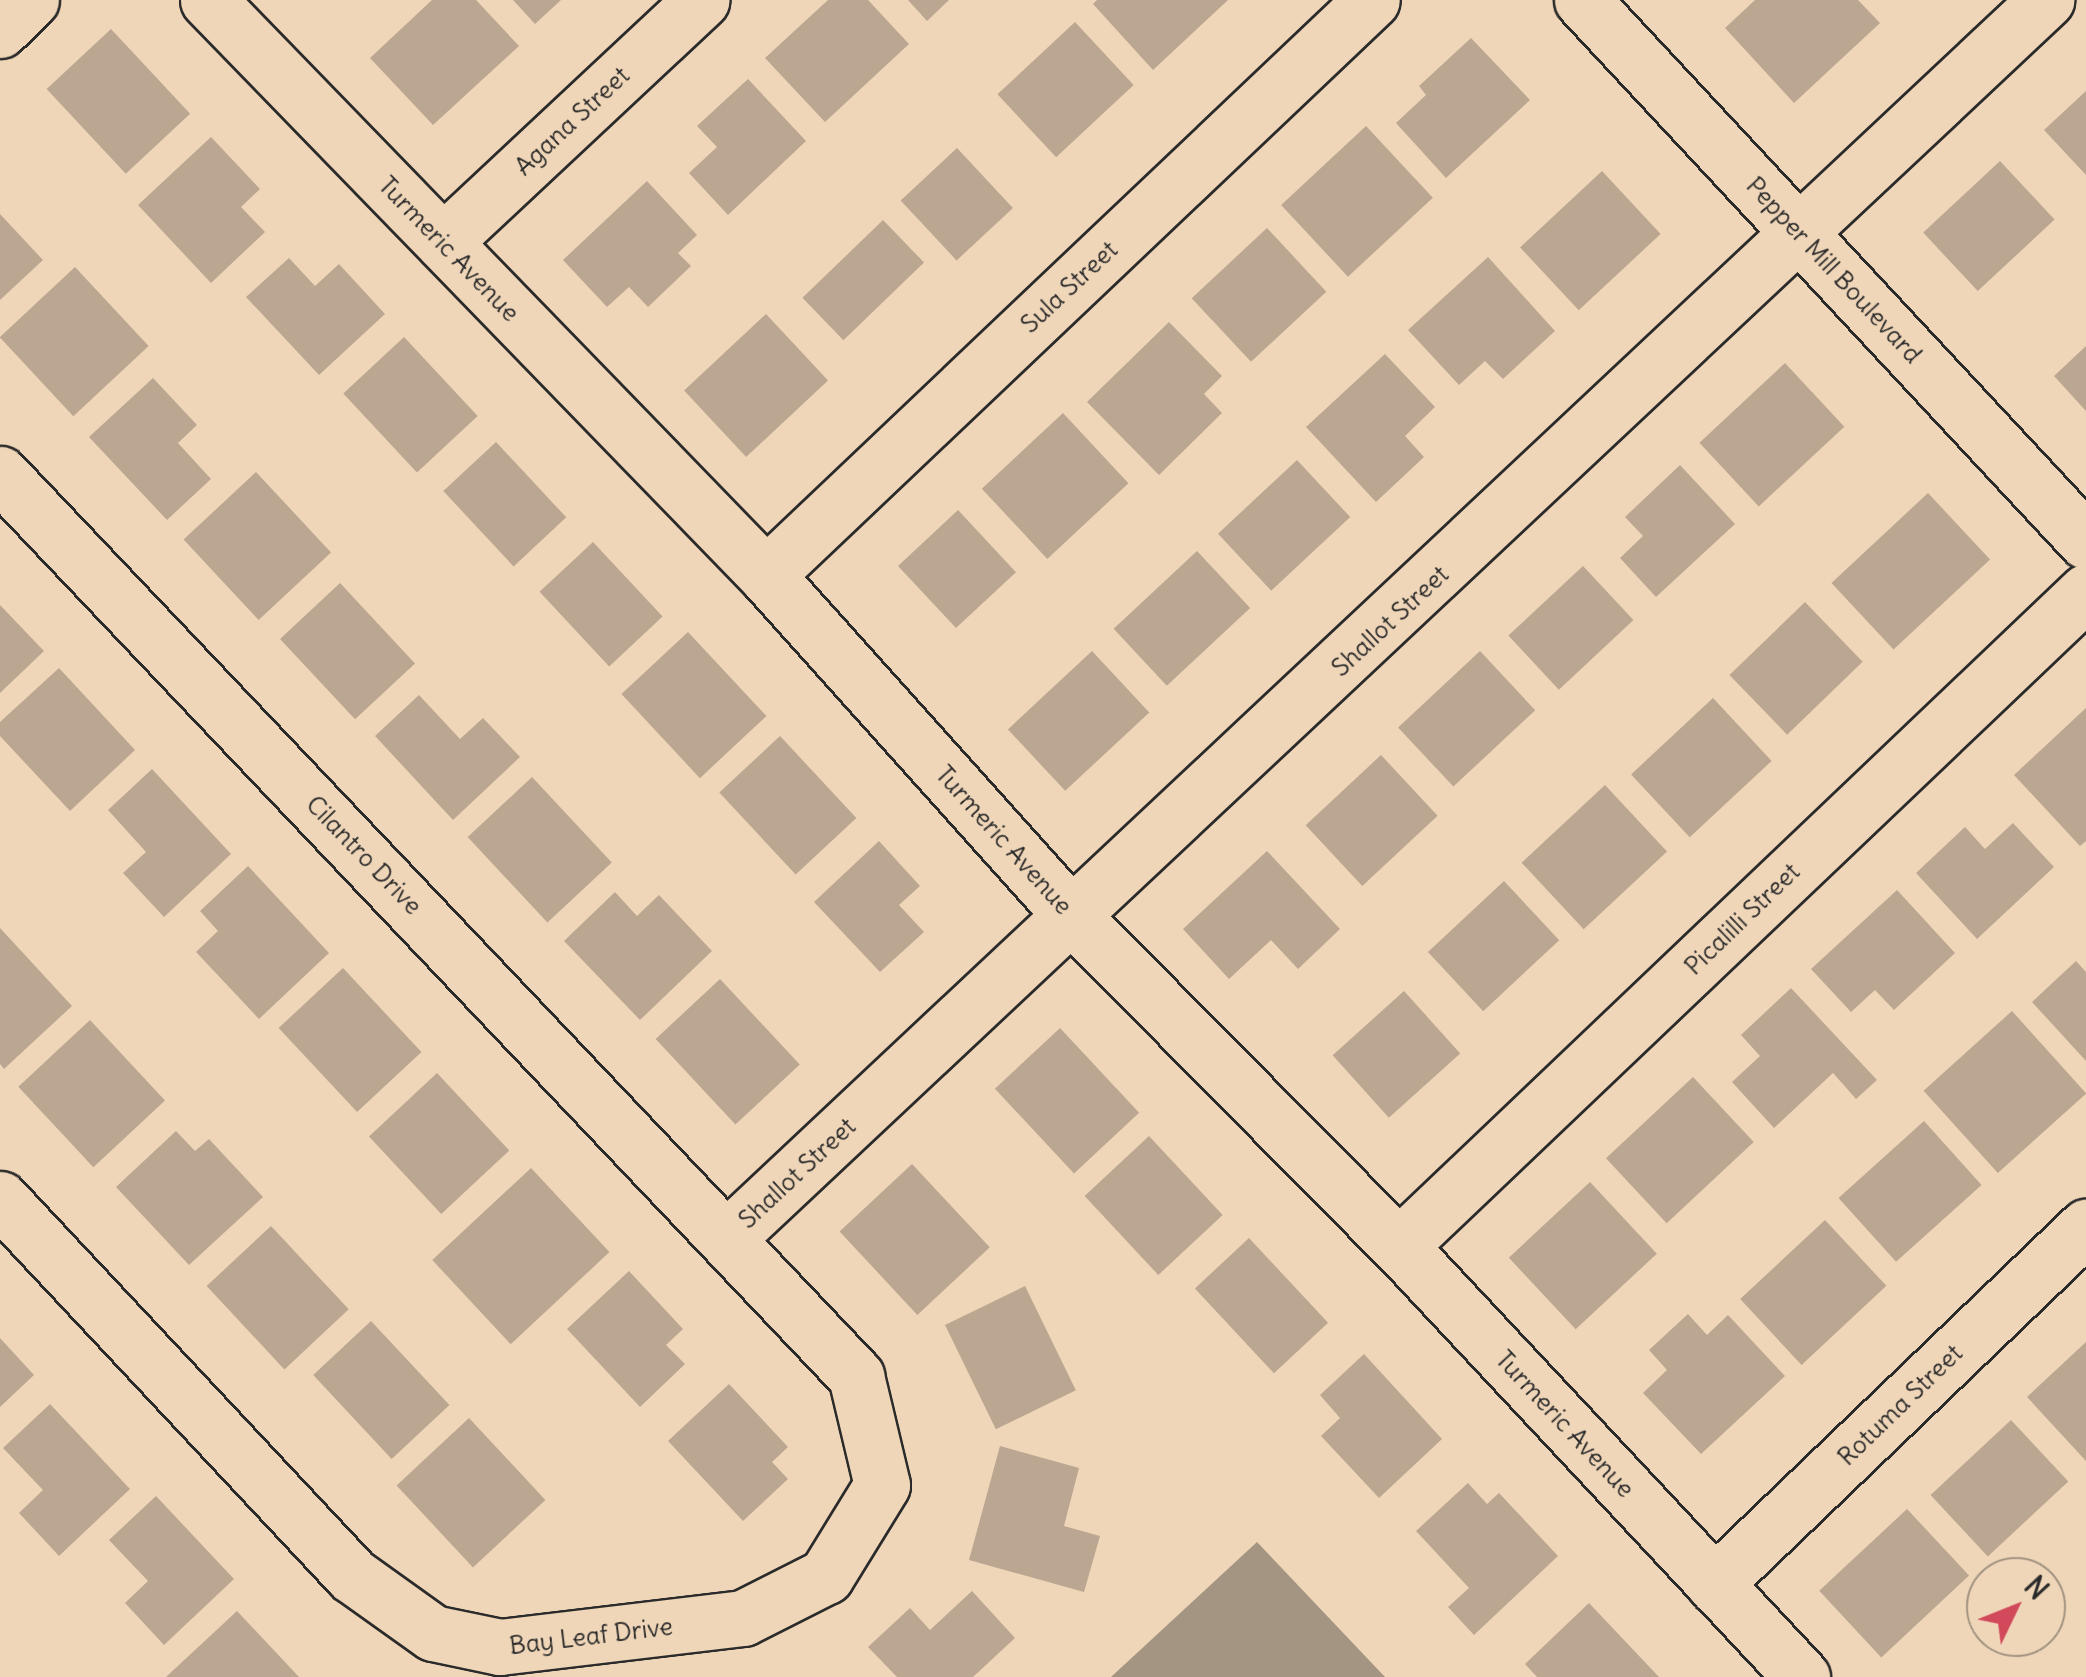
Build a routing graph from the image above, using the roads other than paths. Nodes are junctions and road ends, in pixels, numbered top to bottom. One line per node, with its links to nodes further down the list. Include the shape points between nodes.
1 (31, 0): 7 (street)
2 (208, 0): 9 (street, Turmeric Avenue)
3 (702, 0): 9 (street, Agana Street)
4 (1372, 0): 12 (street, Sula Street)
5 (1582, 0): 8 (street, Pepper Mill Boulevard)
6 (2046, 0): 8 (street, Shallot Street)
7 (0, 30)
8 (1802, 234): 11 (street, Pepper Mill Boulevard); 14 (street, Shallot Street)
9 (443, 242): 12 (street, Turmeric Avenue)
10 (0, 474): 17 (street, Cilantro Drive)
11 (2086, 541)
12 (766, 574): 14 (street, Turmeric Avenue)
13 (2086, 592): 18 (street, Picalilli Street)
14 (1074, 918): 17 (street, Shallot Street); 18 (street, Turmeric Avenue)
15 (0, 1200): 17 (street, Bay Leaf Drive, via 352,1575 433,1633 500,1648 743,1618 826,1576 882,1485 856,1376)
16 (2086, 1227): 19 (street, Rotuma Street)
17 (728, 1236)
18 (1399, 1246): 19 (street, Turmeric Avenue)
19 (1714, 1584): 20 (street, Turmeric Avenue)
20 (1802, 1677)

